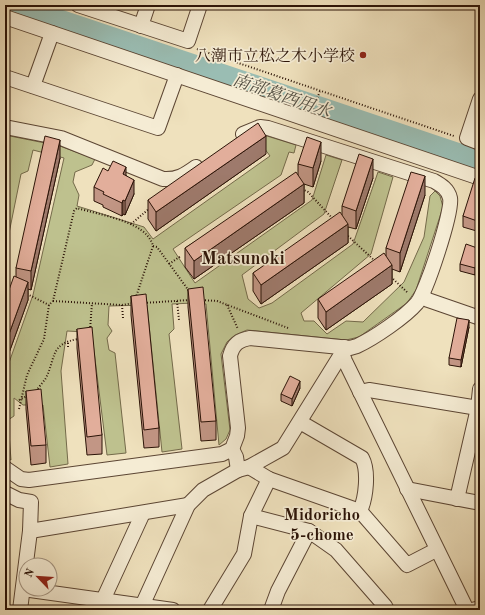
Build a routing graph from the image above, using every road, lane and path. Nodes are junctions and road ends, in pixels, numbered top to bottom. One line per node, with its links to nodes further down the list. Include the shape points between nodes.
1 (78, 5): 4 (street)
2 (148, 5): 6 (street)
3 (200, 5): 8 (street)
4 (117, 11): 6 (street)
5 (5, 17): 7 (street)
6 (141, 26): 8 (street)
7 (52, 33): 9 (street); 11 (street)
8 (188, 41): 12 (path, via 191,47)
9 (177, 75): 11 (street, via 158,128); 19 (street)
10 (5, 77): 11 (street)
11 (33, 86)
12 (319, 92): 14 (path); 17 (path)
13 (480, 99): 17 (street)
14 (310, 115)
15 (5, 127): 18 (street, via 61,138 163,179 183,176)
16 (233, 141): 35 (street, via 252,129 268,128 442,185 450,197 450,212)
17 (474, 141)
18 (210, 158)
19 (480, 178)
20 (301, 189): 22 (path, via 308,192)
21 (152, 206): 23 (path)
22 (333, 220)
23 (131, 224): 25 (path, via 146,232); 37 (path, via 77,208 74,211)
24 (347, 235): 27 (path)
25 (153, 246): 28 (path, via 157,247); 40 (path)
26 (181, 256): 28 (path)
27 (377, 263)
28 (169, 264): 33 (path)
29 (387, 273): 35 (path)
30 (5, 289): 31 (path)
31 (18, 291)
32 (25, 294): 41 (path)
33 (192, 296)
34 (192, 299): 38 (path)
35 (420, 299): 45 (street); 53 (street, via 404,315 365,342)
36 (198, 300): 43 (path, via 217,301)
37 (53, 301): 39 (path); 41 (path)
38 (177, 301): 40 (path); 46 (path)
39 (92, 303): 42 (path); 47 (path)
40 (133, 303): 42 (path)
41 (49, 304): 58 (path, via 44,339 26,375)
42 (122, 305): 44 (path)
43 (227, 305): 49 (path); 51 (path, via 287,328 294,333)
44 (123, 318)
45 (480, 318)
46 (179, 320)
47 (90, 332)
48 (80, 338): 50 (path)
49 (241, 340): 51 (street, via 250,338); 62 (street, via 232,349 230,356 238,428)
50 (68, 341): 52 (path); 55 (path, via 54,352 45,378)
51 (297, 343): 53 (street)
52 (68, 347)
53 (343, 350): 56 (street); 61 (street)
54 (480, 389): 59 (street)
55 (35, 392)
56 (360, 392): 59 (street, via 369,390); 66 (street)
57 (30, 395): 58 (path)
58 (19, 400): 60 (path)
59 (478, 408): 68 (street)
60 (19, 409)
61 (300, 422): 64 (street, via 283,448); 71 (street, via 362,458 366,466 363,504)
62 (232, 449): 63 (street, via 222,454 29,480 21,479); 64 (street)
63 (5, 468)
64 (244, 469): 65 (street); 70 (street, via 203,490)
65 (269, 479): 71 (street); 73 (street)
66 (408, 489): 68 (street); 76 (street)
67 (5, 493): 74 (street, via 32,502)
68 (456, 499): 69 (street)
69 (480, 503)
70 (188, 505): 72 (street); 82 (street)
71 (360, 511): 76 (street, via 407,565)
72 (143, 513): 74 (street); 80 (street)
73 (251, 516): 75 (street); 86 (street, via 244,554)
74 (30, 531): 77 (street)
75 (310, 531): 87 (street, via 278,591); 88 (street, via 336,550)
76 (436, 550): 89 (street)
77 (27, 557)
78 (58, 594): 80 (street)
79 (22, 597): 84 (street)
80 (103, 600): 81 (street)
81 (117, 606): 82 (street)
82 (142, 606): 85 (street)
83 (480, 608): 90 (street)
84 (20, 610)
85 (173, 610)
86 (210, 610)
87 (271, 610)
88 (387, 610)
89 (467, 610)
90 (472, 610)

